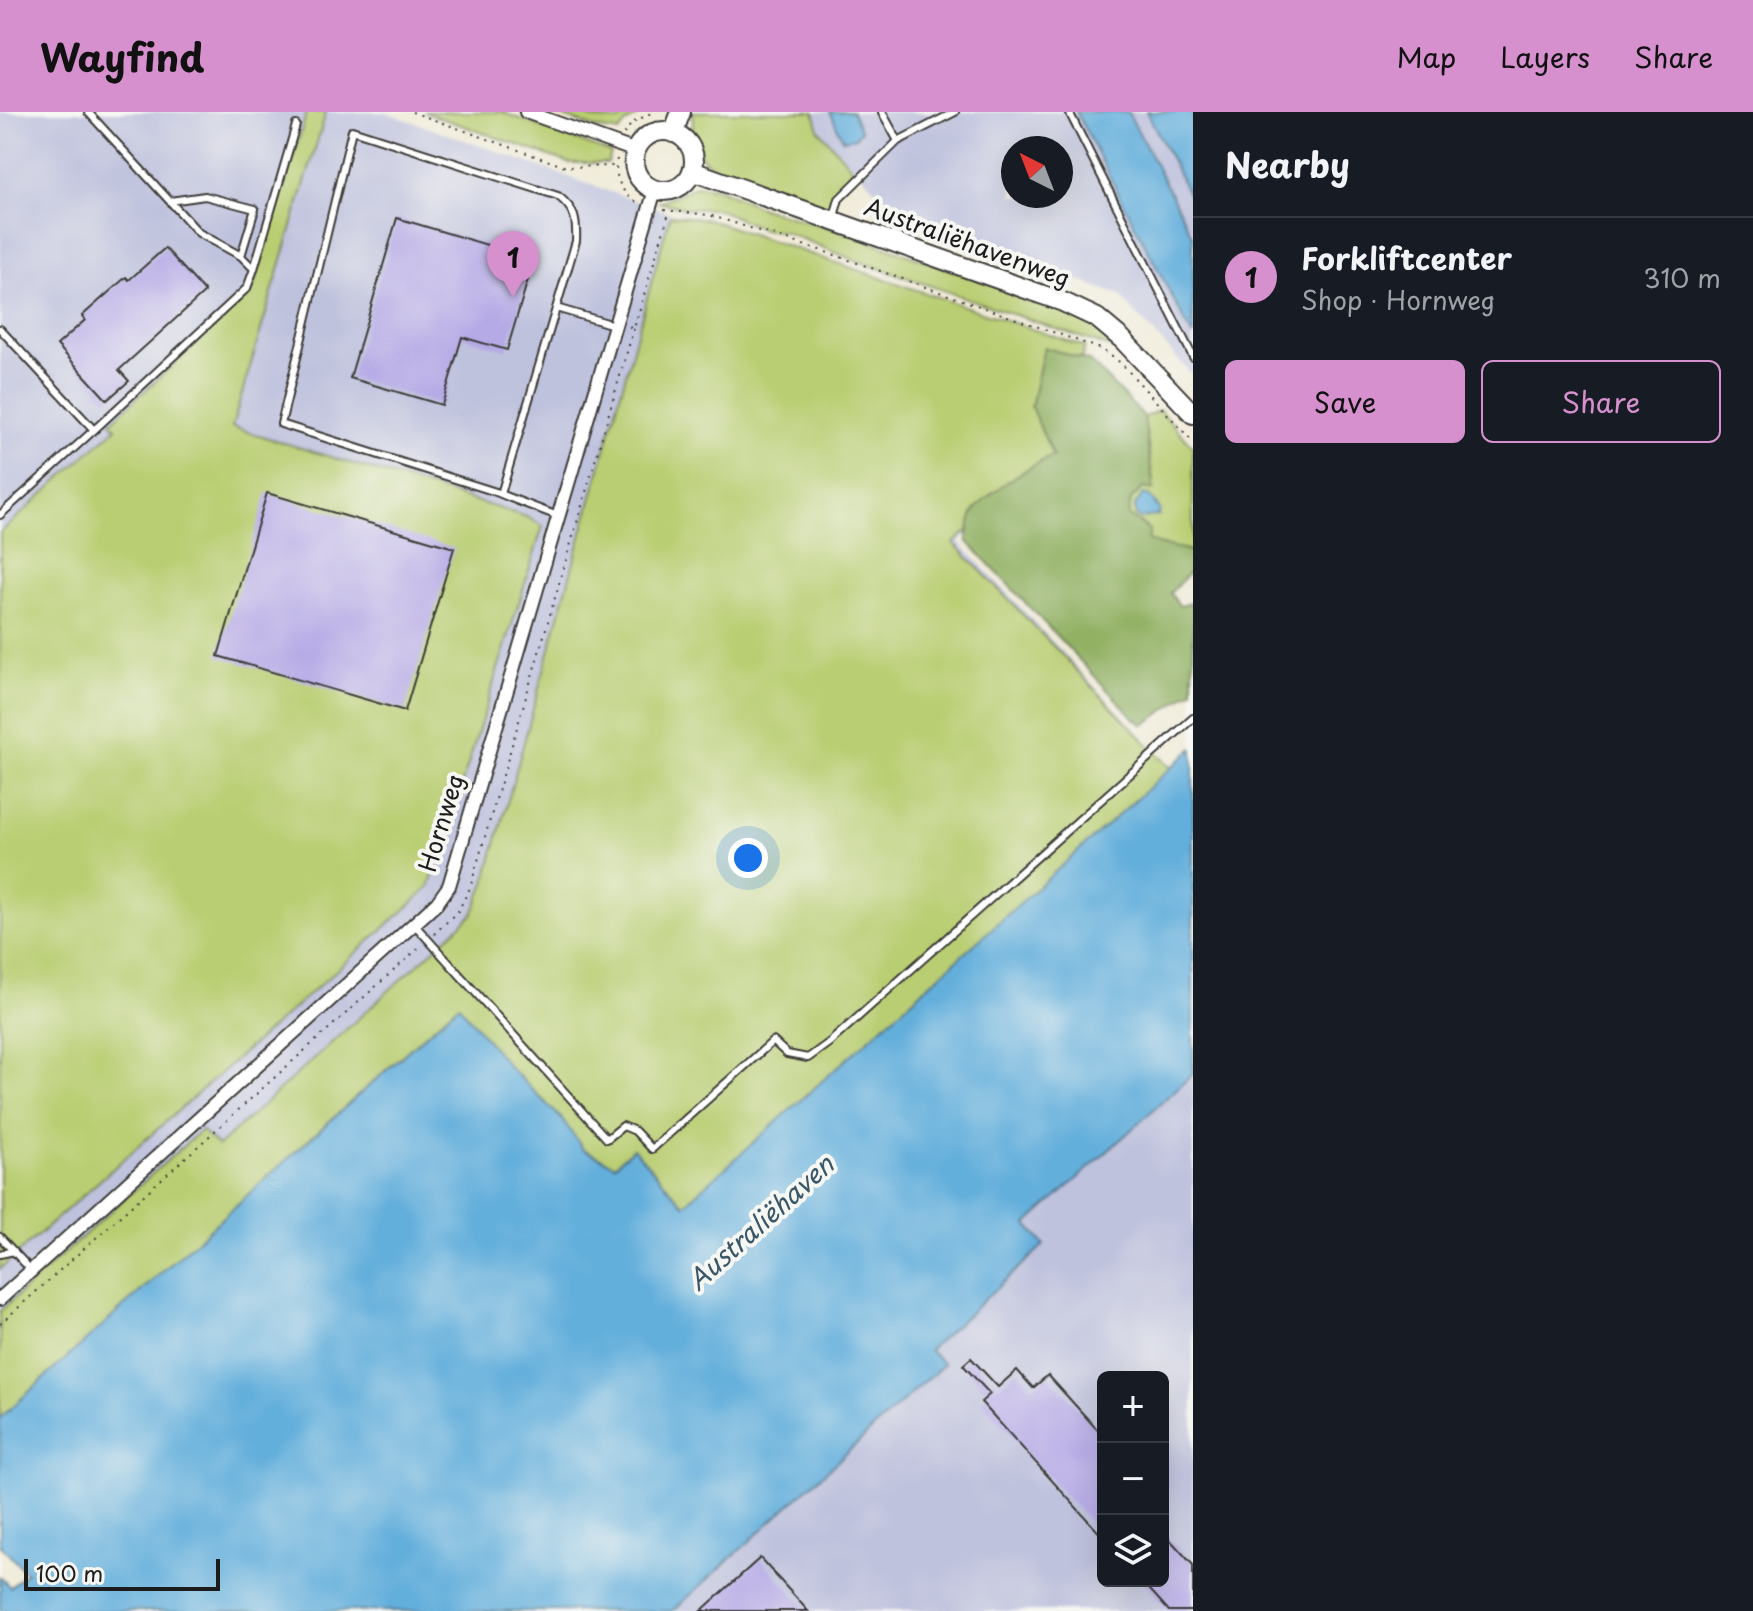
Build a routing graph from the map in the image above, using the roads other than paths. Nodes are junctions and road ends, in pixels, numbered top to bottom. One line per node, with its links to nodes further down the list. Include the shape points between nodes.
1 (88, 112): 13 (lane)
2 (526, 112): 10 (street)
3 (681, 112): 8 (street)
4 (882, 112): 9 (lane)
5 (955, 112): 9 (lane)
6 (1069, 112): 20 (lane)
7 (296, 125): 16 (lane)
8 (673, 133): 10 (street, via 655,133); 11 (street, via 692,152)
9 (898, 141): 14 (lane, via 839,199)
10 (636, 151): 12 (street, via 635,170)
11 (692, 171): 12 (street, via 673,190); 14 (street, Australiëhavenweg)
12 (653, 198): 18 (street, Hornweg)
13 (170, 201): 15 (lane, via 199,233); 15 (lane, via 205,196 255,209)
14 (833, 220): 21 (street, Australiëhavenweg, via 1097,318)
15 (241, 256): 16 (lane)
16 (254, 269): 22 (lane, via 247,288)
17 (556, 308): 18 (lane); 23 (lane); 23 (lane, via 576,241 574,211 564,200 352,130 281,424)
18 (615, 325): 25 (street, Hornweg)
19 (0, 329): 22 (lane)
20 (1193, 357)
21 (1189, 402)
22 (94, 430): 24 (lane)
23 (501, 494): 25 (lane)
24 (0, 515)
25 (558, 516): 27 (street, Hornweg, via 449,886)
26 (1193, 718): 27 (lane, via 830,1042 808,1058 787,1054 773,1041 652,1149 623,1126 607,1139)
27 (414, 924): 31 (street, Hornweg)
28 (0, 1237): 29 (lane)
29 (14, 1251): 30 (lane); 31 (lane)
30 (0, 1254)
31 (32, 1271): 32 (street, Hornweg)
32 (0, 1299)

